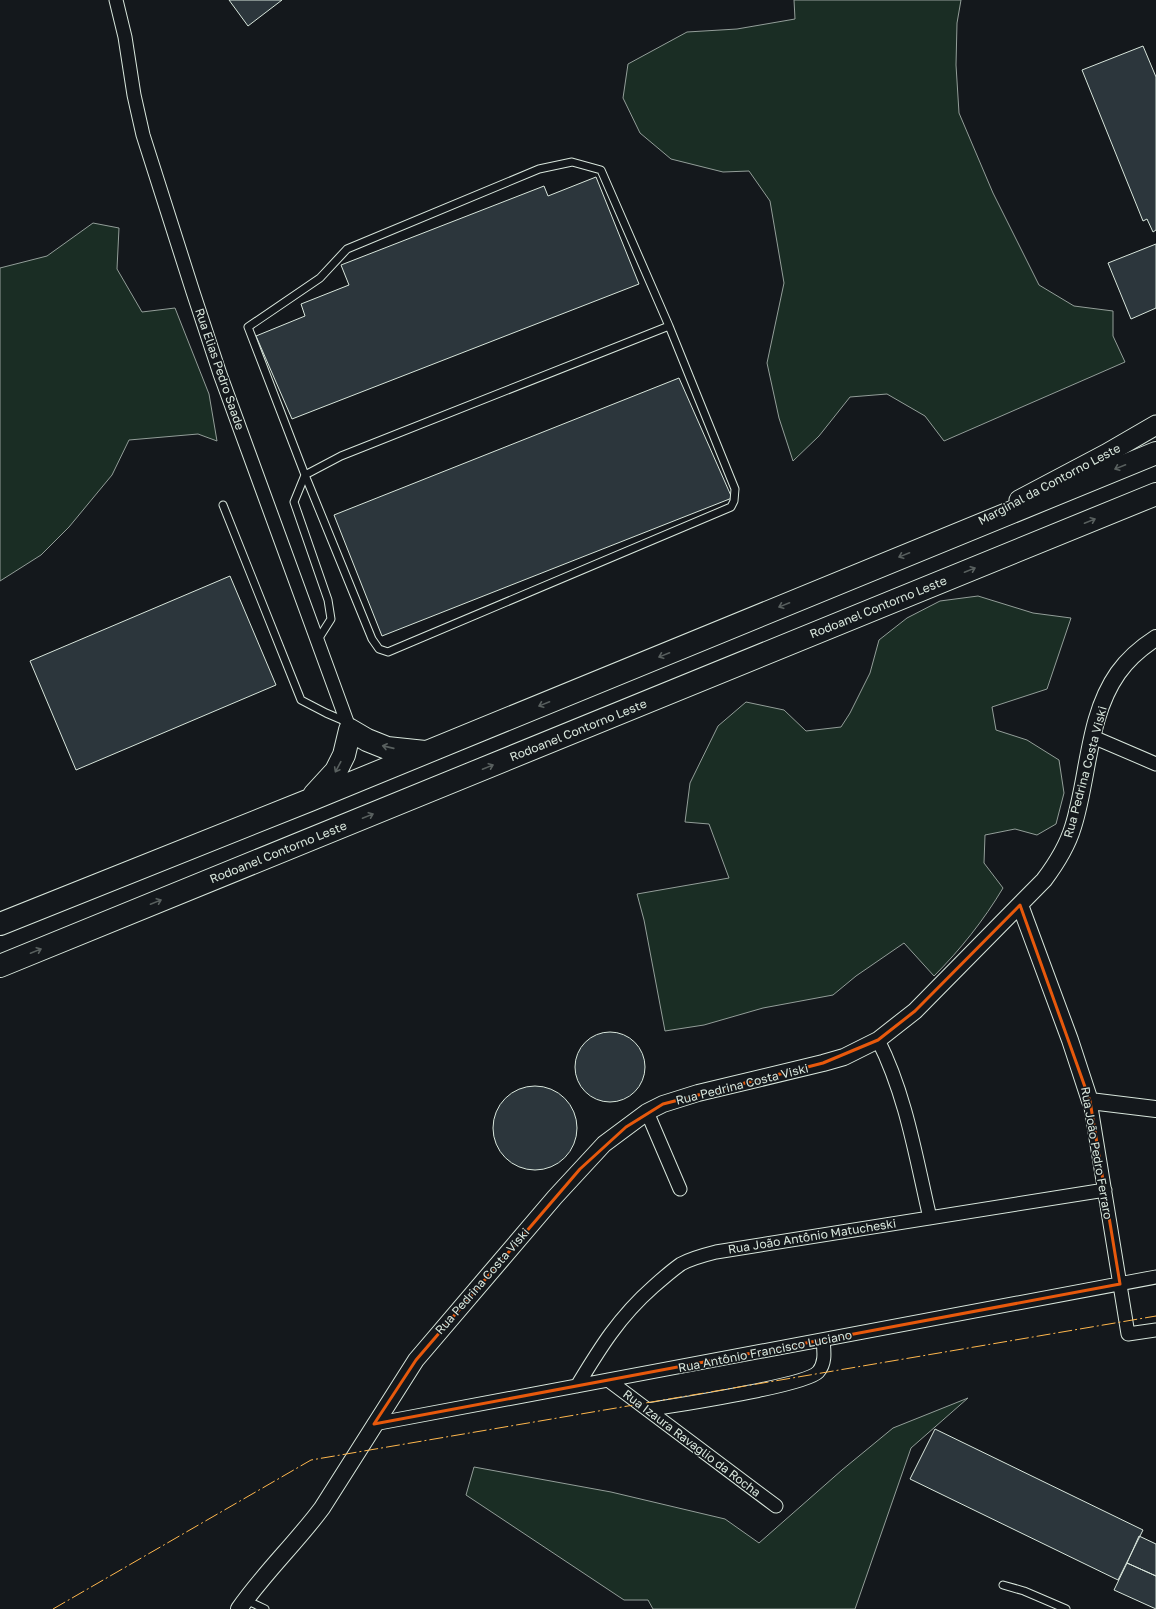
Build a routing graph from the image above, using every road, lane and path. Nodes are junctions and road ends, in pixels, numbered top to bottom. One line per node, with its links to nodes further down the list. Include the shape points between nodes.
1 (116, 0): 10 (street, Rua Elias Pedro Saade, via 145,142 220,374)
2 (669, 326): 5 (lane, via 341,456); 5 (lane, via 601,170 572,162 539,169 347,249 320,278 248,327); 5 (lane, via 735,489 731,507 388,652 379,649 372,639)
3 (1156, 425): 8 (main road, Marginal da Contorno Leste)
4 (1156, 453): 8 (highway, one-way to 8)
5 (305, 475): 10 (lane, via 294,502 328,600 331,619)
6 (1156, 494): 18 (highway, Rodoanel Contorno Leste, one-way to 6)
7 (222, 505): 11 (lane, via 301,700)
8 (940, 541): 13 (highway, one-way to 13)
9 (1156, 638): 12 (street, Rua Pedrina Costa Viski, via 1118,672 1102,706)
10 (317, 642): 11 (street, Rua Elias Pedro Saade)
11 (348, 726): 13 (highway, one-way to 11, via 386,748 367,740); 15 (highway, one-way to 15, via 344,755 336,771)
12 (1093, 737): 14 (street); 16 (street, Rua Pedrina Costa Viski, via 1078,809 1066,845 1044,880)
13 (426, 752): 15 (highway)
14 (1156, 764)
15 (310, 800): 17 (highway)
16 (1020, 905): 19 (street, Rua Pedrina Costa Viski, via 915,1010); 20 (street, Rua João Pedro Ferraro)
17 (0, 924)
18 (0, 966)
19 (878, 1040): 22 (street, Rua Pedrina Costa Viski, via 837,1059 679,1098); 25 (street, via 901,1101)
20 (1090, 1101): 21 (street); 24 (street, Rua João Pedro Ferraro)
21 (1156, 1109)
22 (647, 1112): 23 (street); 33 (street, Rua Pedrina Costa Viski, via 604,1144 555,1197 420,1354)
23 (680, 1189)
24 (1105, 1190): 25 (street, Rua João Antônio Matucheski); 27 (street, Rua João Pedro Ferraro)
25 (930, 1218): 31 (street, Rua João Antônio Matucheski, via 716,1252 681,1264 639,1300 605,1340)
26 (1156, 1277): 27 (street, Rua Antônio Francisco Luciano)
27 (1120, 1284): 28 (street, Rua João Pedro Ferraro, via 1128,1334); 29 (street, Rua Antônio Francisco Luciano)
28 (1156, 1330)
29 (823, 1340): 30 (street, Rua Antônio Francisco Luciano); 32 (street, via 825,1353 822,1364 818,1372 811,1377)
30 (608, 1380): 31 (street, Rua Antônio Francisco Luciano); 32 (street, Rua Izaura Ravaglio da Rocha)
31 (576, 1386): 33 (street, Rua Antônio Francisco Luciano)
32 (648, 1410): 34 (street, Rua Izaura Ravaglio da Rocha)
33 (374, 1424): 36 (street, Rua Pedrina Costa Viski, via 322,1508)
34 (776, 1506)
35 (1003, 1585): 38 (lane)
36 (242, 1605): 37 (lane)
37 (265, 1609)
38 (1066, 1609)

